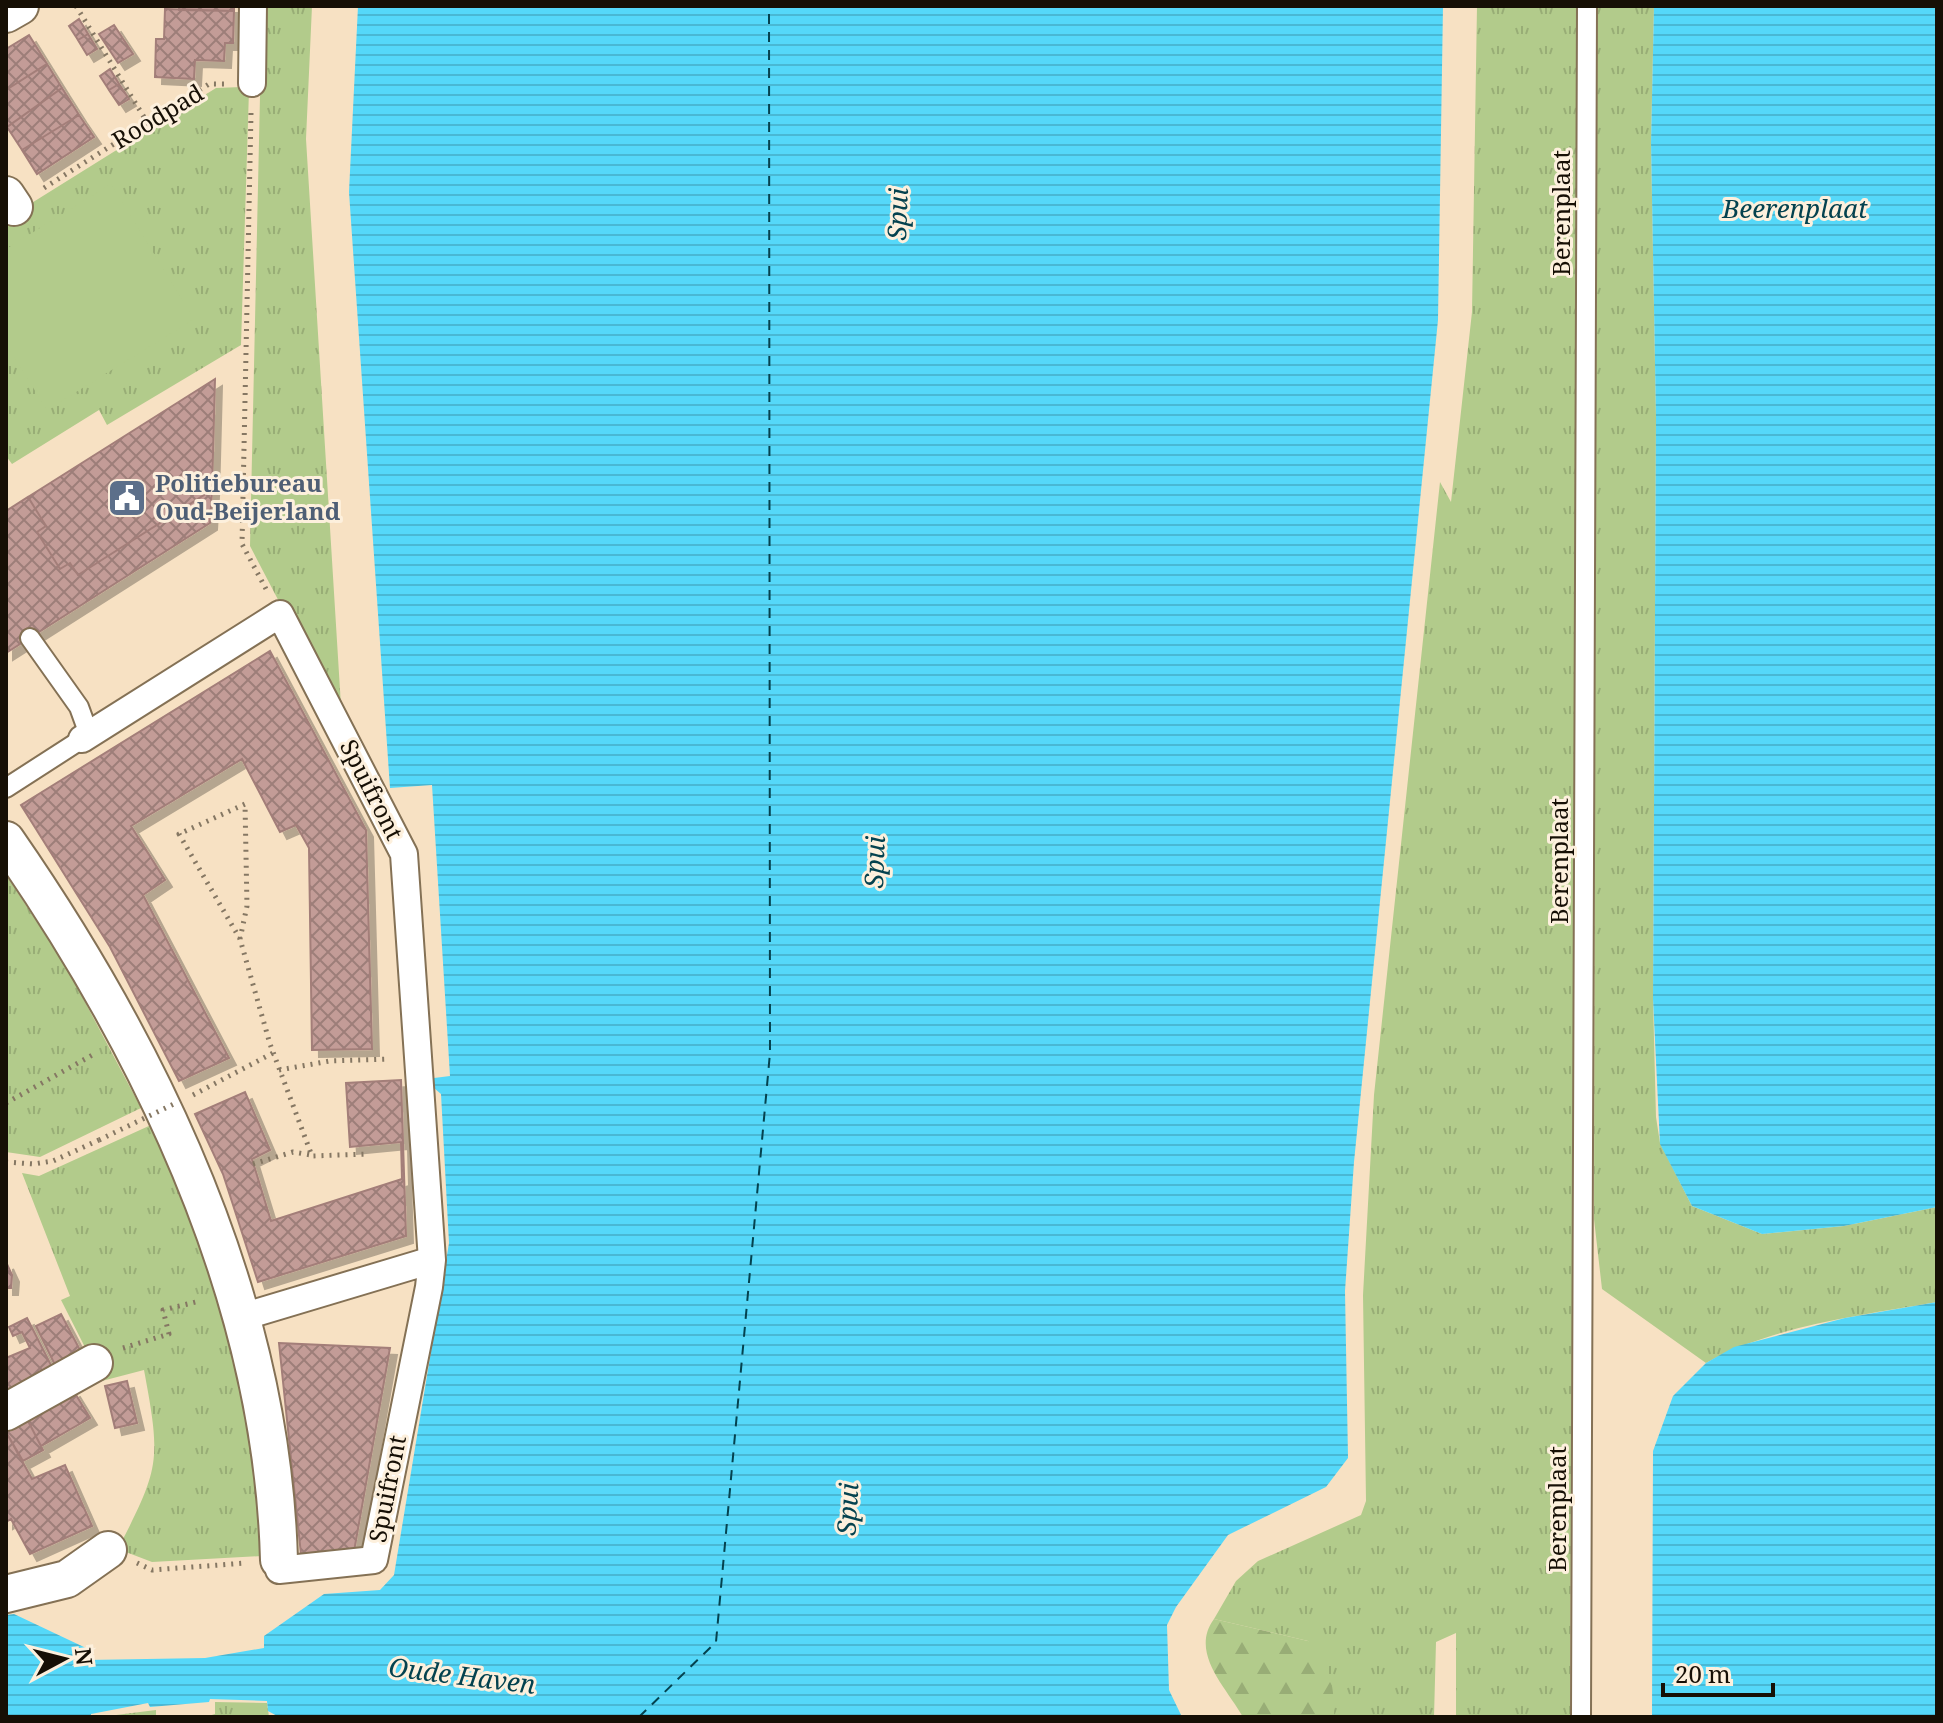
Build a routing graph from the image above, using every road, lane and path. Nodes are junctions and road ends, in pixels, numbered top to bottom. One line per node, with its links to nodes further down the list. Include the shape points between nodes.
1 (20, 6): 5 (street)
2 (76, 6): 7 (path)
3 (253, 6): 6 (street)
4 (1587, 6): 35 (lane, Berenplaat)
5 (6, 14)
6 (252, 83): 7 (path, Roodpad, via 209,84); 9 (path, via 242,544)
7 (147, 122): 8 (path, Roodpad)
8 (10, 201)
9 (280, 614): 11 (street); 26 (street, Spuifront, via 404,854)
10 (30, 638): 11 (lane, via 79,707 87,729)
11 (82, 739): 12 (lane)
12 (6, 788)
13 (6, 840): 28 (street, via 84,963 149,1085 194,1181)
14 (240, 939): 14 (path, via 247,906 245,804 179,834); 16 (path)
15 (105, 1049): 20 (path)
16 (273, 1053): 18 (path); 19 (path)
17 (373, 1060): 18 (path)
18 (279, 1070): 23 (path)
19 (203, 1090)
20 (6, 1103)
21 (176, 1103): 24 (path, bridge, via 53,1161)
22 (368, 1154): 23 (path)
23 (312, 1156): 25 (path, via 293,1152)
24 (6, 1162)
25 (253, 1164)
26 (432, 1260): 28 (street); 32 (street, Spuifront, via 374,1560 279,1570)
27 (208, 1298): 29 (path, via 163,1310 169,1334)
28 (242, 1317): 32 (street, via 272,1454)
29 (107, 1356): 30 (street)
30 (6, 1412)
31 (108, 1550): 34 (street, via 67,1579)
32 (268, 1561): 33 (path, via 152,1570)
33 (144, 1566)
34 (6, 1594)
35 (1581, 1717)

